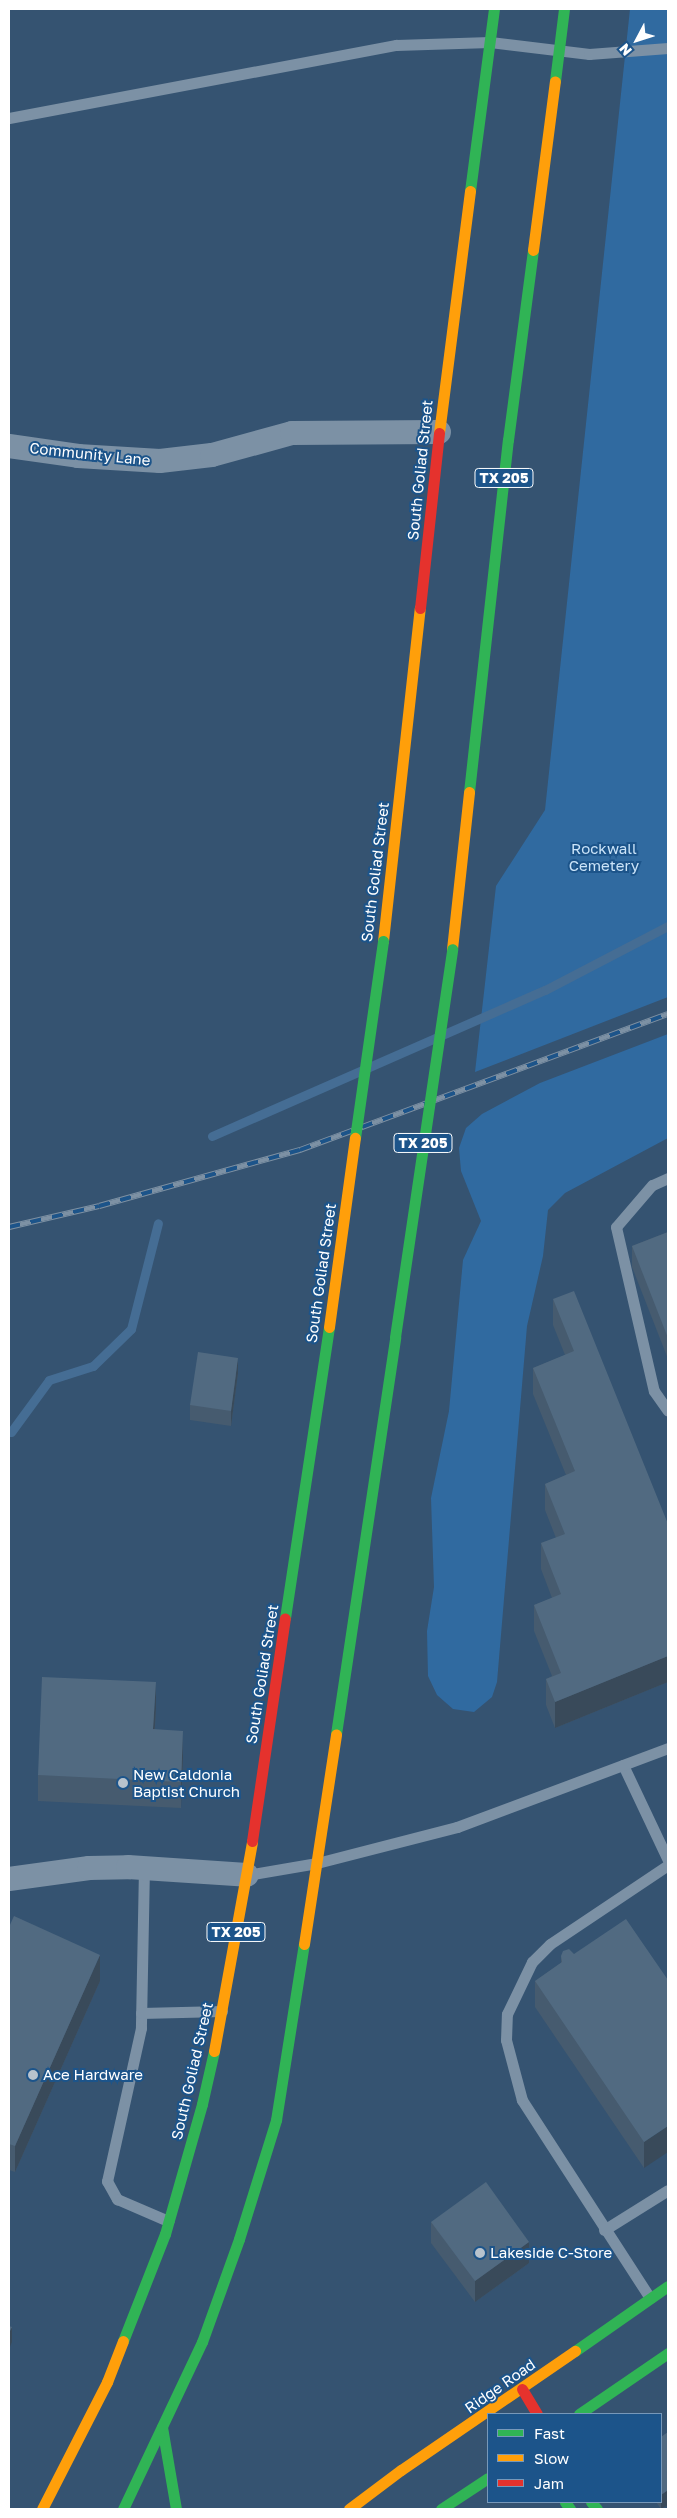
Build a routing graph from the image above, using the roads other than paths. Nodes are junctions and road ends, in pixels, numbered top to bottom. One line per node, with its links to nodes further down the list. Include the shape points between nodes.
1 (494, 9): 3 (main road, South Goliad Street / TX 205)
2 (564, 9): 5 (main road, TX 205)
3 (490, 42): 5 (lane); 6 (lane, via 396,46); 7 (main road, South Goliad Street / TX 205)
4 (668, 48): 5 (lane, via 589,54)
5 (559, 51): 14 (main road, TX 205, bridge, via 508,440 452,949)
6 (9, 118)
7 (439, 432): 8 (street, Community Lane, via 292,433 212,455 160,461 78,456); 17 (main road, South Goliad Street / TX 205, bridge, via 383,941)
8 (9, 446)
9 (668, 1178): 10 (lane, via 652,1185 616,1228 654,1391)
10 (668, 1411)
11 (668, 1748): 12 (lane)
12 (623, 1765): 13 (lane); 14 (lane, via 458,1827)
13 (668, 1860)
14 (317, 1863): 17 (lane); 32 (main road, TX 205, via 276,2120 202,2342)
15 (668, 1865): 23 (lane, via 550,1944 532,1962 507,2014 506,2040 522,2100)
16 (144, 1867): 17 (street); 18 (street, via 89,1868); 20 (lane)
17 (247, 1875): 19 (main road, South Goliad Street / TX 205)
18 (9, 1879)
19 (222, 2011): 20 (lane); 22 (main road, South Goliad Street / TX 205, via 202,2104)
20 (141, 2012): 22 (lane, via 141,2028 107,2181 117,2199)
21 (668, 2190): 23 (lane)
22 (168, 2220): 34 (main road, South Goliad Street / TX 205, via 106,2382)
23 (604, 2230): 25 (lane)
24 (668, 2286): 25 (main road, Ridge Road)
25 (650, 2298): 27 (main road, Ridge Road)
26 (667, 2356): 30 (main road)
27 (522, 2389): 28 (main road, Ridge Road); 29 (main road)
28 (500, 2410)
29 (536, 2413)
30 (580, 2413)
31 (487, 2418): 37 (main road, Ridge Road, via 401,2470)
32 (162, 2427): 35 (main road, TX 205); 36 (main road)
33 (487, 2479): 38 (main road)
34 (42, 2509)
35 (123, 2509)
36 (176, 2509)
37 (349, 2509)
38 (442, 2509)

